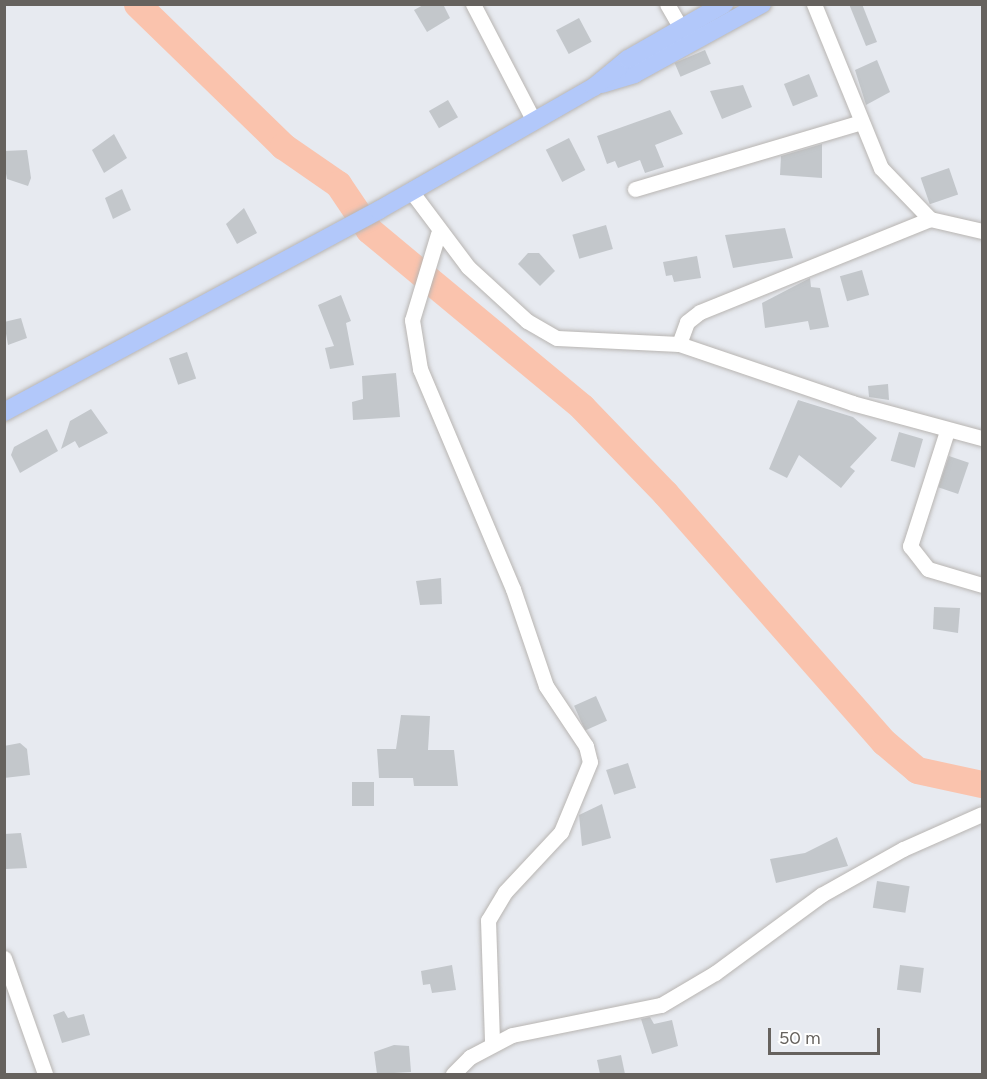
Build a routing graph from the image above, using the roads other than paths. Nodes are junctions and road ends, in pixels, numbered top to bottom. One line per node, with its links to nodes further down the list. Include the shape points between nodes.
1 (667, 4): 6 (street)
2 (724, 4): 6 (main road)
3 (762, 4): 7 (main road, via 634,74)
4 (814, 4): 9 (street)
5 (477, 6): 8 (street)
6 (681, 28): 7 (main road, via 628,58)
7 (594, 87): 8 (main road)
8 (534, 121): 11 (main road)
9 (858, 123): 10 (street); 12 (street, via 881,168)
10 (635, 189)
11 (411, 191): 14 (street); 16 (main road)
12 (930, 219): 13 (street); 15 (street, via 700,312 687,322)
13 (982, 231)
14 (438, 234): 15 (street, via 527,321 557,338); 22 (street, via 412,320 420,369 513,589 546,686 586,746 590,762 561,832 505,892 488,920)
15 (679, 344): 17 (street)
16 (4, 412)
17 (947, 430): 18 (street); 19 (street, via 910,546 928,569)
18 (982, 438)
19 (982, 585)
20 (982, 813): 22 (street, via 903,849 821,895 715,973 661,1005 624,1016 536,1027)
21 (4, 958): 23 (street)
22 (492, 1043): 24 (street)
23 (45, 1074)
24 (453, 1074)

